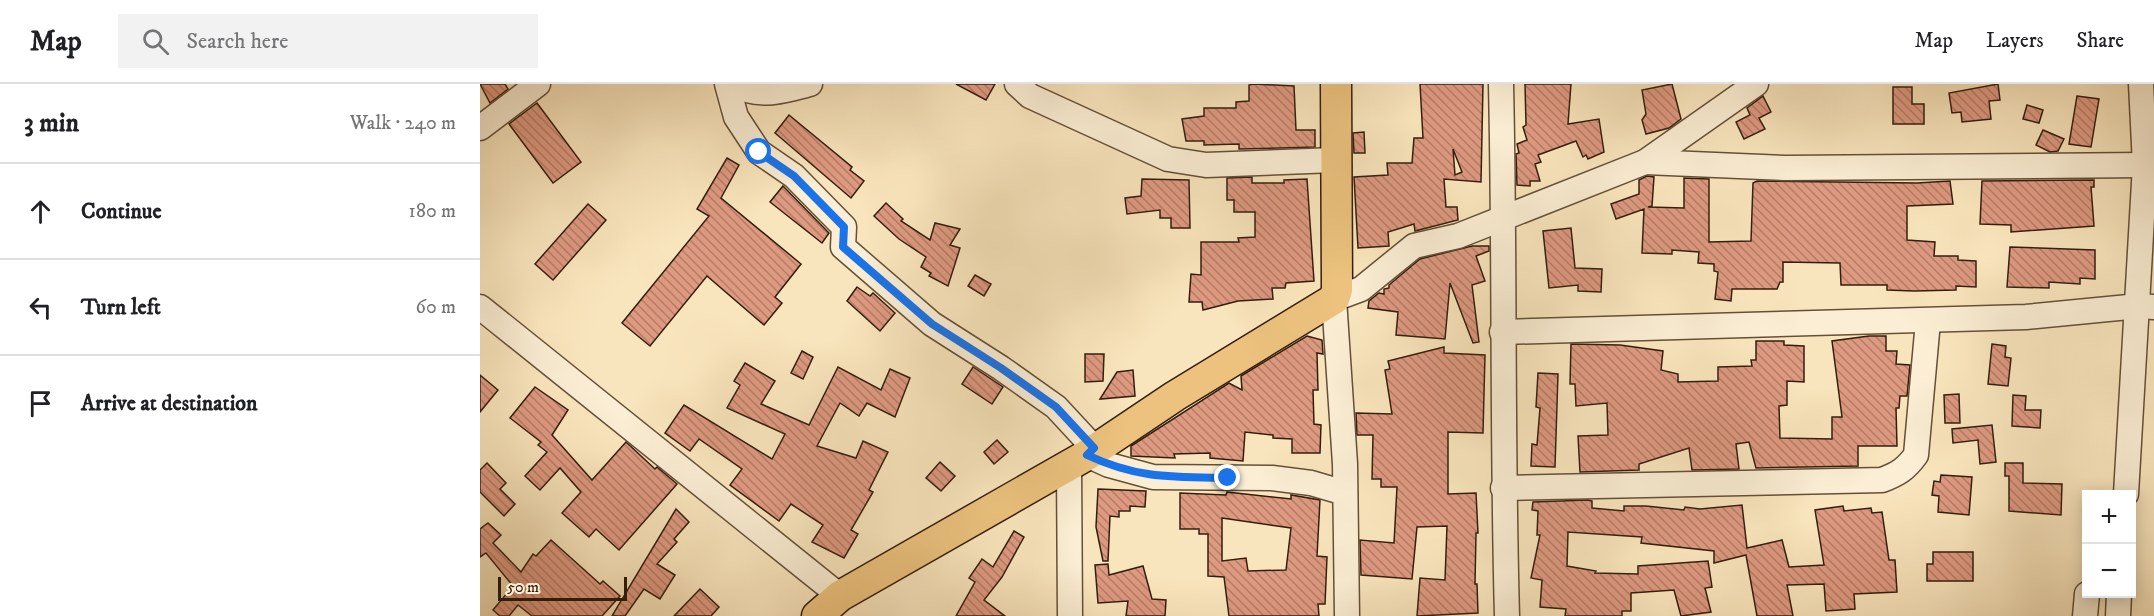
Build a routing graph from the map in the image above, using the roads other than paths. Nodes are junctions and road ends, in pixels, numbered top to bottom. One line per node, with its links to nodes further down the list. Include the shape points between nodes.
1 (538, 84): 10 (street)
2 (727, 84): 20 (street, via 736,117 759,152 794,176 844,227 843,247 932,324 1056,407)
3 (734, 84): 4 (street, via 748,92 768,93)
4 (810, 84)
5 (1017, 84): 11 (street, via 1030,96 1168,159 1206,165)
6 (1336, 84): 11 (main road)
7 (1500, 84): 14 (street)
8 (1756, 84): 12 (street)
9 (2146, 98): 13 (street)
10 (480, 128)
11 (1335, 160): 15 (main road)
12 (1645, 162): 13 (street, via 1785,168); 14 (street)
13 (2145, 165): 16 (street)
14 (1504, 218): 15 (street, via 1458,236 1414,246 1361,289); 19 (street)
15 (1334, 299): 20 (main road); 23 (street)
16 (2146, 306): 18 (street, via 2048,316); 22 (street)
17 (483, 315): 24 (street)
18 (1928, 321): 19 (street); 21 (street, via 1917,455 1896,475 1882,480 1786,484)
19 (1502, 333): 21 (street)
20 (1083, 456): 23 (street, via 1153,477 1272,478); 24 (main road); 28 (street)
21 (1503, 488): 30 (street)
22 (2127, 490)
23 (1346, 493): 29 (street)
24 (840, 596): 27 (main road)
25 (2086, 598): 31 (street)
26 (2120, 598): 32 (street)
27 (817, 616)
28 (1070, 616)
29 (1347, 616)
30 (1507, 616)
31 (2085, 616)
32 (2118, 616)

